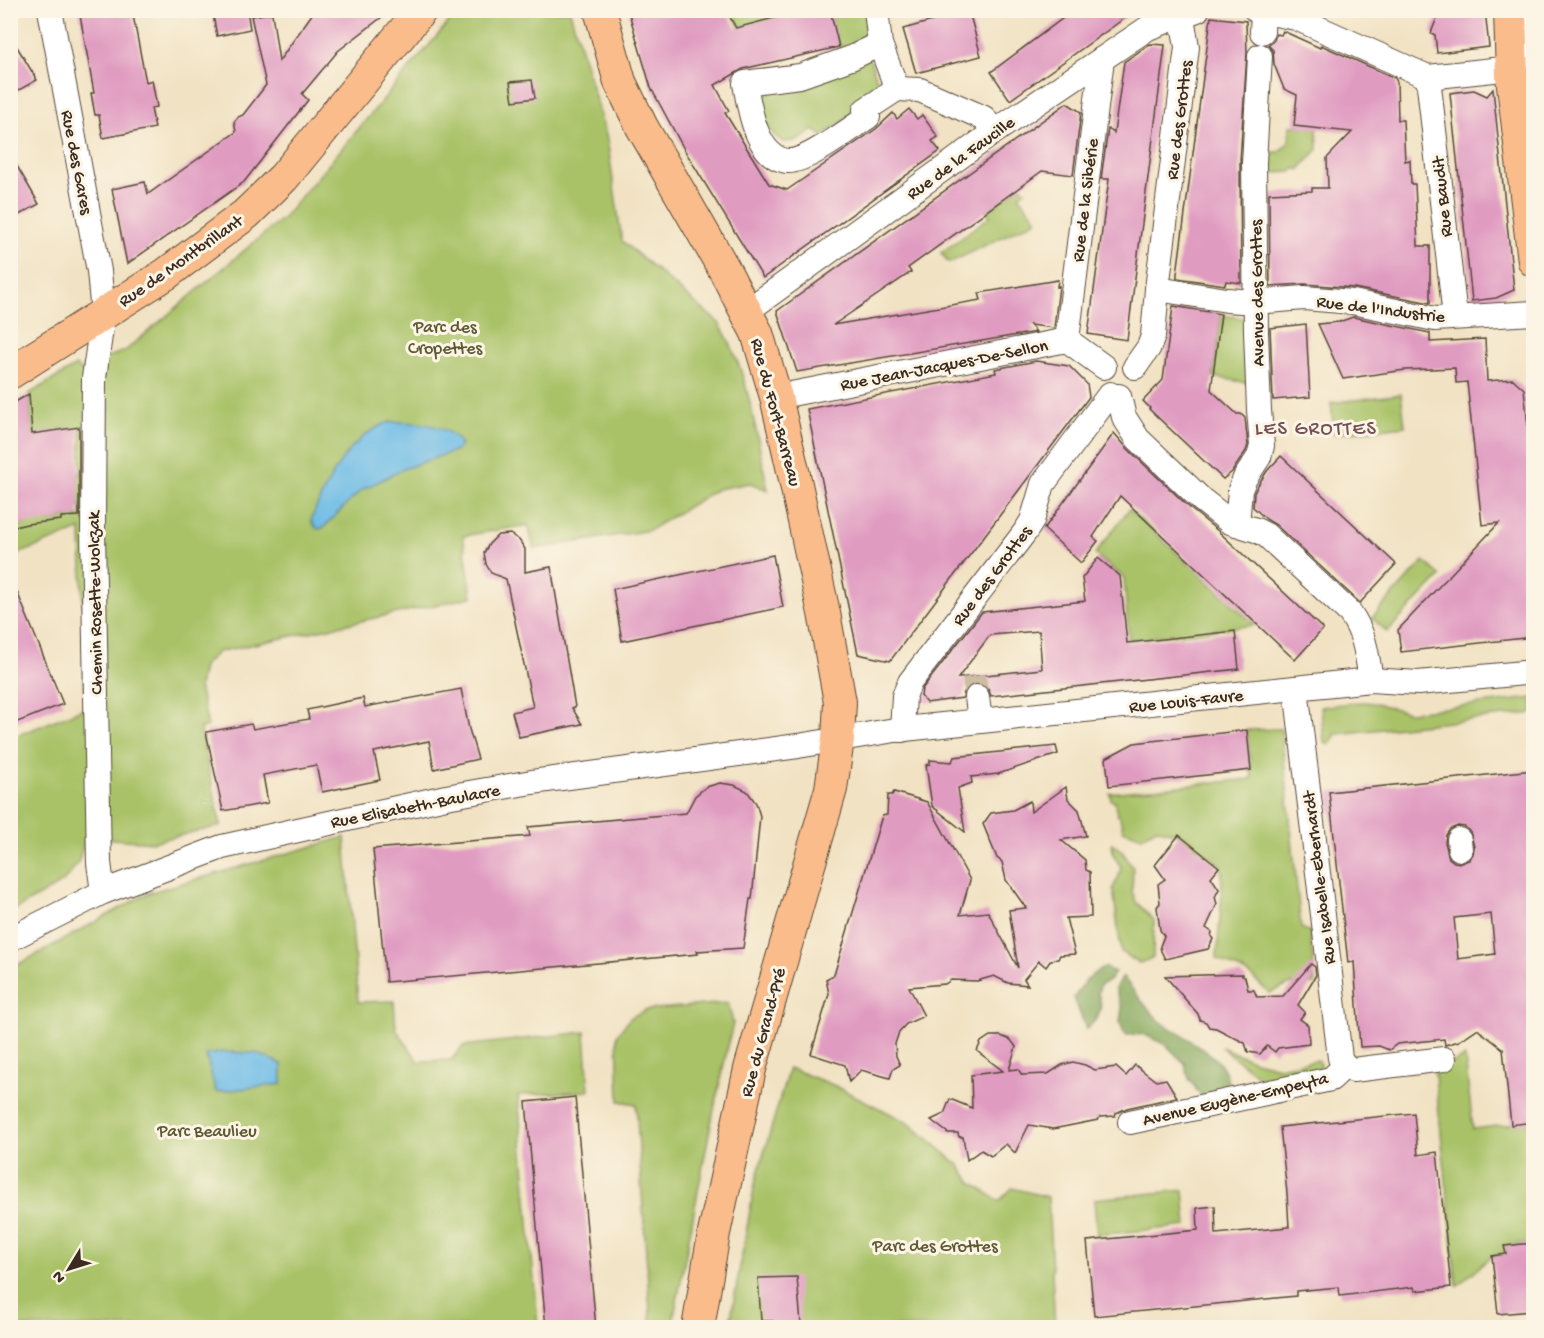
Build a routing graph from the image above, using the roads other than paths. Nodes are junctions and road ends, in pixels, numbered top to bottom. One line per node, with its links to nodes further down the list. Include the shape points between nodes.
1 (50, 10): 21 (street, Rue des Gares, via 99,271)
2 (421, 10): 21 (main road, Rue de Montbrillant, via 264,198 192,256)
3 (600, 10): 19 (main road, Rue du Fort-Barreau, via 620,82)
4 (876, 10): 9 (street)
5 (1510, 10): 12 (main road)
6 (1528, 10): 12 (street)
7 (1187, 13): 11 (street, Rue de la Faucille, via 1148,28); 17 (street, Rue des Grottes, via 1187,47)
8 (1261, 16): 13 (street, via 1296,18)
9 (880, 44): 14 (street); 14 (street, via 800,76 746,83 751,117 769,151 789,161 828,145 868,117 865,110)
10 (1260, 56): 18 (street, Avenue des Grottes, via 1254,163)
11 (1102, 59): 15 (street, Rue de la Faucille); 23 (street, Rue de la Sibérie)
12 (1523, 64): 13 (street); 16 (main road)
13 (1428, 77): 22 (street, Rue Baudit)
14 (897, 89): 15 (street, via 920,90 984,118)
15 (994, 132): 19 (street, Rue de la Faucille)
16 (1533, 261)
17 (1157, 290): 18 (street, Rue de l'Industrie); 25 (street, Rue des Grottes, via 1153,336)
18 (1256, 302): 22 (street, Rue de l'Industrie, via 1305,298 1353,302 1435,319); 29 (street, Avenue des Grottes, via 1262,446 1240,490)
19 (747, 312): 28 (main road, Rue du Fort-Barreau)
20 (1533, 313): 22 (street, Rue de l'Industrie)
21 (103, 314): 26 (main road, Rue de Montbrillant); 37 (street, Chemin Rosette-Wolczak, via 94,378 93,530 99,863)
22 (1455, 317)
23 (1067, 340): 24 (street, Rue Jean-Jacques-De-Sellon); 28 (street, Rue Jean-Jacques-De-Sellon)
24 (1104, 367): 25 (street, via 1123,359); 27 (street, via 1101,382)
25 (1135, 367): 27 (street, via 1136,387 1129,394)
26 (10, 373)
27 (1115, 395): 29 (street, via 1138,439 1211,509); 35 (street, Rue des Grottes, via 1043,484 1025,532 910,682 904,696)
28 (776, 397): 36 (main road, Rue du Fort-Barreau, via 834,666 840,702)
29 (1237, 524): 31 (street, via 1266,535 1350,613 1366,643)
30 (1533, 672): 31 (street, Rue Louis-Favre, via 1418,683)
31 (1371, 680): 32 (street, Rue Louis-Favre)
32 (1296, 688): 34 (street, Rue Louis-Favre); 40 (street, Rue Isabelle-Eberhardt, via 1340,1058)
33 (976, 697): 34 (street)
34 (980, 721): 35 (street, Rue Louis-Favre)
35 (902, 730): 36 (street, Rue Louis-Favre)
36 (838, 739): 37 (street, Rue Elisabeth-Baulacre, via 446,797 222,847); 42 (main road, Rue du Grand-Pré, via 831,789 750,1069 714,1233)
37 (103, 892): 38 (street, Rue Elisabeth-Baulacre)
38 (10, 939)
39 (1444, 1059): 40 (street, Avenue Eugène-Empeyta, via 1353,1070)
40 (1345, 1066): 41 (street, Avenue Eugène-Empeyta, via 1331,1079)
41 (1130, 1122)
42 (698, 1328)

